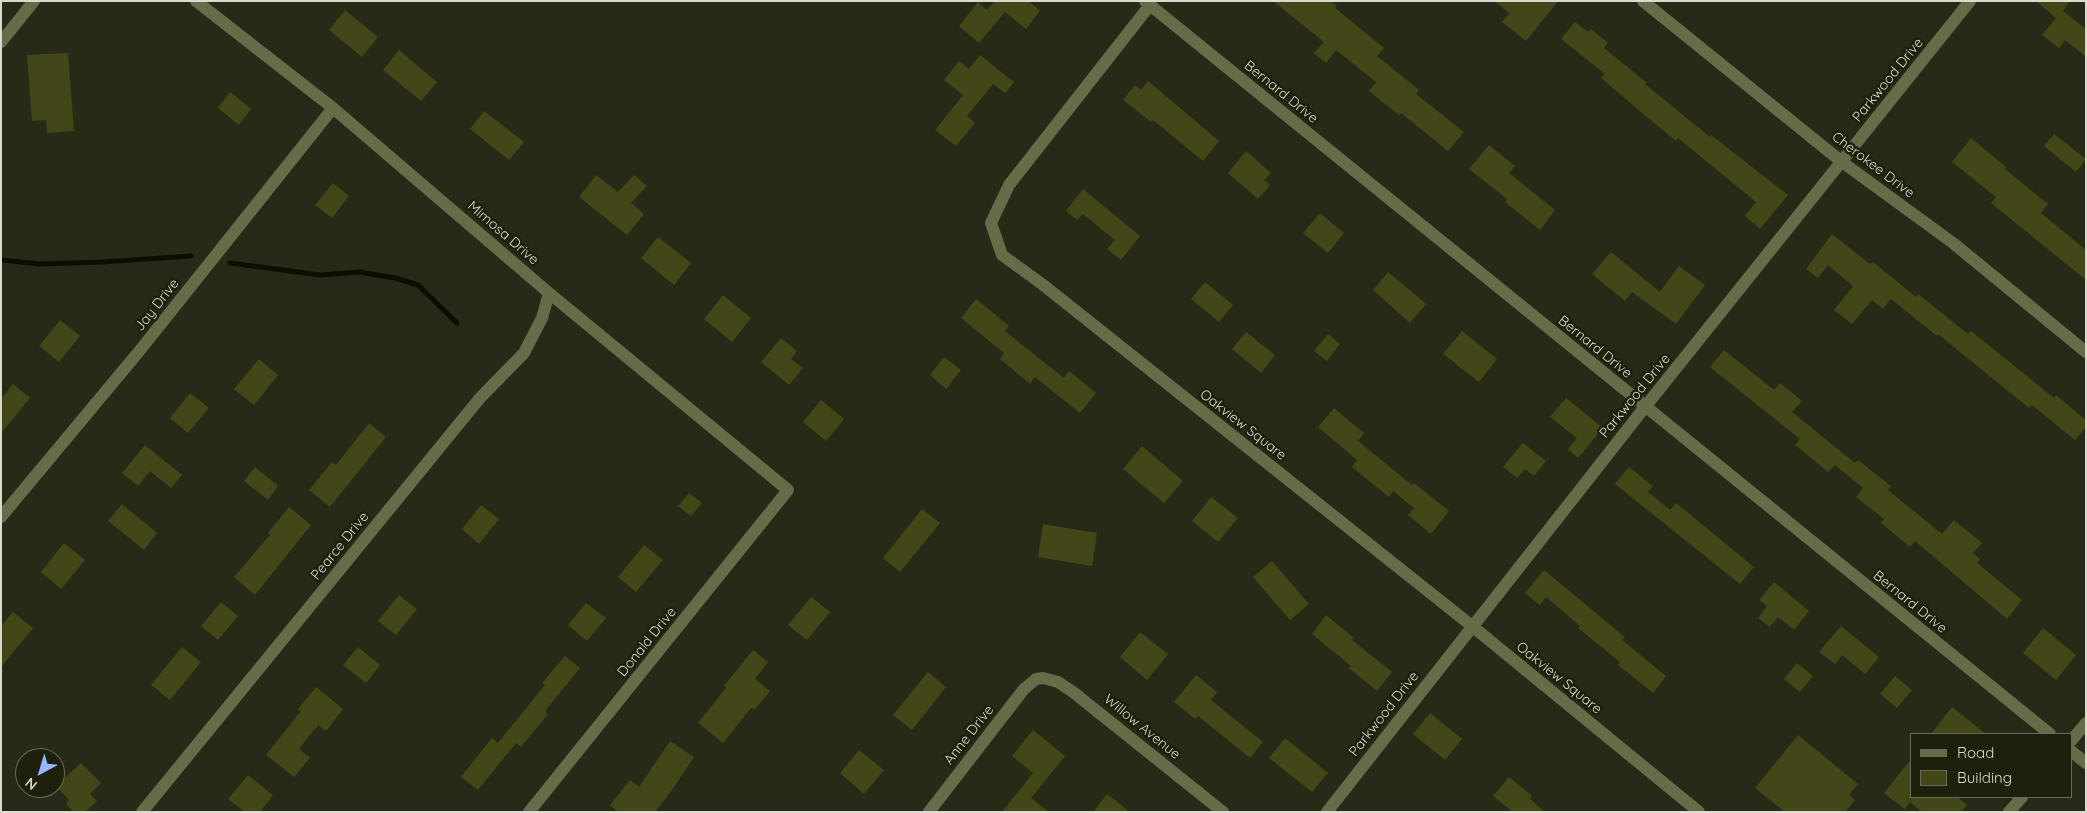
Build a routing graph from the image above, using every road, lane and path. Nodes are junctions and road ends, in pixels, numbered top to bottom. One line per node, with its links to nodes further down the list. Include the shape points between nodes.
1 (34, 1): 6 (street)
2 (196, 1): 7 (street, Mimosa Drive)
3 (1643, 1): 8 (street, Cherokee Drive)
4 (1970, 1): 8 (street, Parkwood Drive)
5 (1147, 3): 11 (street, Bernard Drive); 14 (street, Oakview Square, via 1009,186 991,223 1002,256 1042,284)
6 (1, 42)
7 (333, 108): 9 (street, Mimosa Drive); 13 (street, Jay Drive, via 141,349)
8 (1842, 162): 10 (street, Cherokee Drive, via 1953,243); 11 (street, Parkwood Drive)
9 (549, 293): 12 (street, Mimosa Drive); 22 (street, Pearce Drive, via 542,318 524,353 480,398)
10 (2086, 352)
11 (1646, 406): 14 (street, Parkwood Drive); 17 (street, Bernard Drive)
12 (788, 490): 23 (street, Donald Drive)
13 (1, 517)
14 (1472, 626): 26 (street, Parkwood Drive); 27 (street, Oakview Square)
15 (1036, 679): 24 (street, Anne Drive, via 1024,689); 25 (street, Willow Avenue, via 1058,682 1073,692)
16 (2086, 723): 18 (street)
17 (2049, 733)
18 (2072, 740)
19 (2072, 752): 20 (street)
20 (2086, 762)
21 (2021, 798): 28 (street)
22 (142, 812)
23 (529, 812)
24 (929, 812)
25 (1224, 812)
26 (1327, 812)
27 (1699, 812)
28 (2008, 812)

